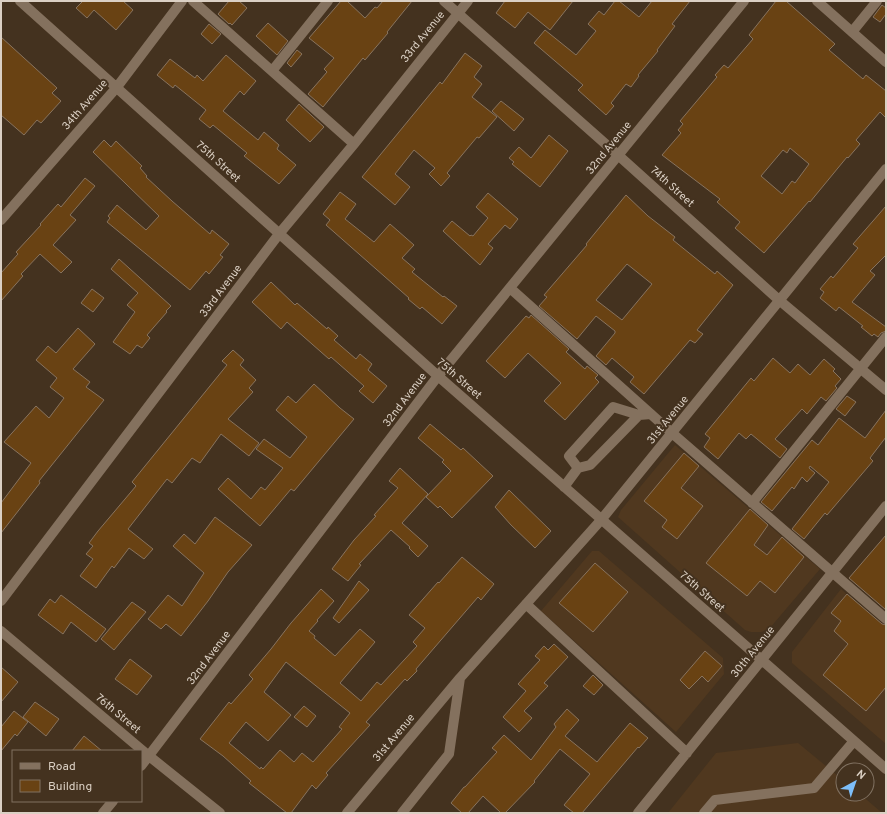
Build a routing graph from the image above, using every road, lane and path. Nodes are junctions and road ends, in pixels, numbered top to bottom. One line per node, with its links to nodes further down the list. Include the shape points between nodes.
1 (20, 1): 14 (street, 75th Street)
2 (182, 1): 14 (street, 34th Avenue)
3 (193, 1): 13 (street)
4 (328, 1): 13 (street)
5 (444, 1): 10 (street, 74th Street)
6 (468, 1): 10 (street, 33rd Avenue)
7 (744, 1): 16 (street, 32nd Avenue)
8 (817, 1): 11 (street)
9 (877, 1): 11 (street)
10 (458, 14): 15 (street, 33rd Avenue); 16 (street, 74th Street)
11 (852, 32): 12 (street)
12 (886, 62)
13 (272, 71): 15 (street)
14 (117, 87): 18 (street, 34th Avenue); 19 (street, 75th Street)
15 (354, 144): 19 (street, 33rd Avenue)
16 (618, 155): 20 (street, 32nd Avenue); 21 (street, 74th Street)
17 (886, 169): 21 (street, 31st Avenue)
18 (1, 220)
19 (279, 234): 24 (street, 75th Street); 35 (street, 33rd Avenue)
20 (510, 288): 24 (street, 32nd Avenue); 26 (street)
21 (779, 300): 23 (street, 74th Street); 28 (street, 31st Avenue)
22 (886, 337): 23 (street)
23 (860, 368): 25 (street, 74th Street); 31 (street)
24 (438, 376): 30 (street, 75th Street); 45 (street, 32nd Avenue)
25 (886, 390)
26 (651, 414): 27 (street); 28 (street)
27 (638, 415): 29 (street, via 590,465); 29 (street, via 613,407 569,456)
28 (672, 433): 31 (street); 33 (street, 31st Avenue)
29 (578, 468): 30 (street)
30 (564, 487): 33 (street, 75th Street)
31 (752, 502): 34 (street)
32 (886, 506): 34 (street, 30th Avenue)
33 (601, 520): 36 (street, 31st Avenue); 39 (street, 75th Street)
34 (832, 572): 37 (street); 39 (street, 30th Avenue)
35 (1, 601)
36 (526, 604): 40 (street, 31st Avenue); 44 (street)
37 (886, 619)
38 (1, 631): 43 (street, 76th Street)
39 (762, 660): 41 (street, 75th Street); 44 (street, 30th Avenue)
40 (460, 678): 51 (street, 31st Avenue); 52 (street, via 449,754)
41 (854, 741): 47 (street, 75th Street); 54 (street, via 814,788 715,800)
42 (142, 750): 45 (street, 76th Street)
43 (142, 750)
44 (687, 753): 53 (street, 30th Avenue)
45 (149, 756): 46 (street, 32nd Avenue); 50 (street, 76th Street)
46 (142, 765)
47 (886, 769)
48 (112, 802): 49 (street)
49 (103, 813)
50 (220, 813)
51 (347, 813)
52 (402, 813)
53 (638, 813)
54 (704, 813)

